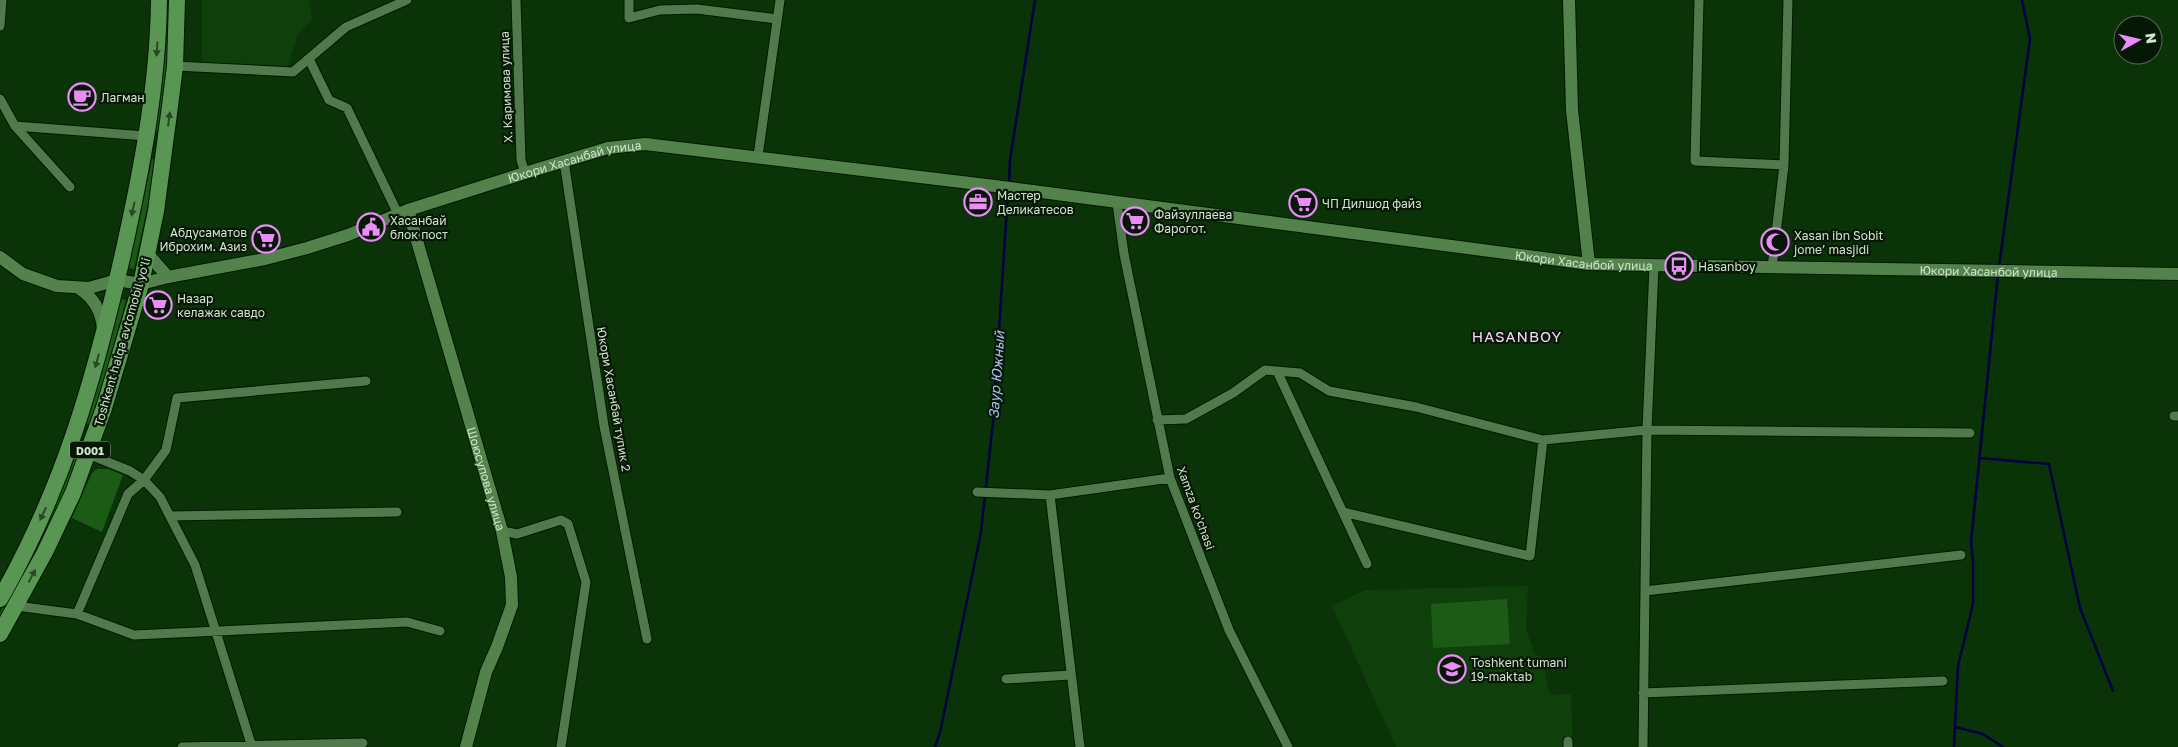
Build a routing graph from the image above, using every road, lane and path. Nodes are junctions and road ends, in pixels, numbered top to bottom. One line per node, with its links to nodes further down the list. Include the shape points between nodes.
1 (2, 0): 12 (street)
2 (159, 0): 17 (highway, Toshkent halqa avtomobil yo'li / D001, one-way to 17, via 156,64)
3 (177, 0): 14 (highway, Toshkent halqa avtomobil yo'li / D001)
4 (407, 0): 13 (street, via 346,27)
5 (516, 0): 22 (street, Х. Каримова улица, via 521,160)
6 (629, 0): 11 (street, via 629,18 660,10 697,9)
7 (780, 0): 11 (street)
8 (1570, 0): 29 (street, via 1572,110)
9 (1699, 0): 21 (street, via 1695,162)
10 (1788, 0): 21 (street)
11 (777, 19): 19 (street)
12 (0, 26)
13 (309, 59): 14 (street, via 293,72); 26 (street, via 329,100 347,108)
14 (175, 66): 18 (highway, Toshkent halqa avtomobil yo'li / D001, one-way to 14)
15 (0, 100): 16 (street)
16 (15, 126): 17 (street); 24 (street)
17 (146, 140): 18 (highway); 34 (highway, Toshkent halqa avtomobil yo'li / D001, one-way to 34)
18 (165, 147): 27 (highway, Toshkent halqa avtomobil yo'li / D001)
19 (758, 156): 20 (street, Юкори Хасанбай улица, via 662,144 635,144); 23 (street, Юкори Хасанбай улица)
20 (564, 161): 22 (street, Юкори Хасанбай улица); 64 (street, Юкори Хасанбай тупик 2, via 604,426)
21 (1784, 165): 31 (street)
22 (525, 173): 26 (street, Юкори Хасанбай улица)
23 (995, 186): 25 (street, Юкори Хасанбой улица)
24 (70, 187)
25 (1117, 203): 29 (street, Юкори Хасанбой улица); 40 (street, Xamza ko'chasi, via 1124,254)
26 (403, 212): 33 (street, Юкори Хасанбай улица, via 307,248); 53 (street, Шоюсупова улица)
27 (148, 254): 33 (street); 35 (highway, Toshkent halqa avtomobil yo'li / D001)
28 (2, 262): 36 (street, via 36,280)
29 (1589, 264): 30 (street, Юкори Хасанбой улица)
30 (1654, 266): 31 (street, Юкори Хасанбой улица); 41 (street)
31 (1772, 268): 32 (street, Юкори Хасанбой улица)
32 (2178, 274)
33 (168, 277): 35 (street, Юкори Хасанбай улица)
34 (117, 280): 35 (street); 36 (street); 37 (highway, Toshkent halqa avtomobil yo'li / D001)
35 (141, 284): 45 (highway, Toshkent halqa avtomobil yo'li / D001)
36 (80, 289): 37 (street, via 98,308)
37 (104, 338): 43 (highway, Toshkent halqa avtomobil yo'li / D001, one-way to 43)
38 (1277, 371): 40 (street, via 1265,370 1233,394 1186,419); 44 (street, via 1300,373 1329,391 1416,407); 51 (street)
39 (366, 381): 47 (street, via 177,398 166,450)
40 (1158, 420): 46 (street, Xamza ko'chasi)
41 (1647, 430): 42 (street); 44 (street); 57 (street)
42 (1970, 433)
43 (75, 434): 45 (highway); 56 (highway, Toshkent halqa avtomobil yo'li / D001, one-way to 56, via 46,507)
44 (1543, 440): 51 (street, via 1530,556)
45 (91, 447): 47 (street); 59 (highway, Toshkent halqa avtomobil yo'li / D001, one-way to 45, via 66,508)
46 (1170, 478): 49 (street); 75 (street, Xamza ko'chasi, via 1229,630)
47 (144, 480): 52 (street, via 160,497); 60 (street, via 128,494)
48 (977, 492): 49 (street)
49 (1050, 495): 65 (street)
50 (397, 512): 52 (street)
51 (1343, 512): 55 (street)
52 (170, 516): 61 (street, via 195,565)
53 (502, 531): 72 (street, Шоюсупова улица, via 511,576 512,605 486,672); 73 (street, via 517,534 561,520 568,524 586,582)
54 (1961, 555): 57 (street)
55 (1367, 564)
56 (5, 579): 58 (highway, Toshkent halqa avtomobil yo'li / D001)
57 (1645, 591): 68 (street)
58 (0, 599)
59 (16, 606): 60 (street); 63 (highway, Toshkent halqa avtomobil yo'li / D001)
60 (78, 614): 61 (street, via 134,635)
61 (216, 631): 62 (street, via 407,622); 70 (street)
62 (440, 631)
63 (0, 634)
64 (647, 640)
65 (1070, 675): 66 (street); 74 (street)
66 (1006, 679)
67 (1943, 681): 68 (street)
68 (1644, 693): 76 (street)
69 (362, 743): 70 (street)
70 (252, 746): 71 (street)
71 (182, 747)
72 (466, 747)
73 (561, 747)
74 (1080, 747)
75 (1288, 747)
76 (1644, 747)

